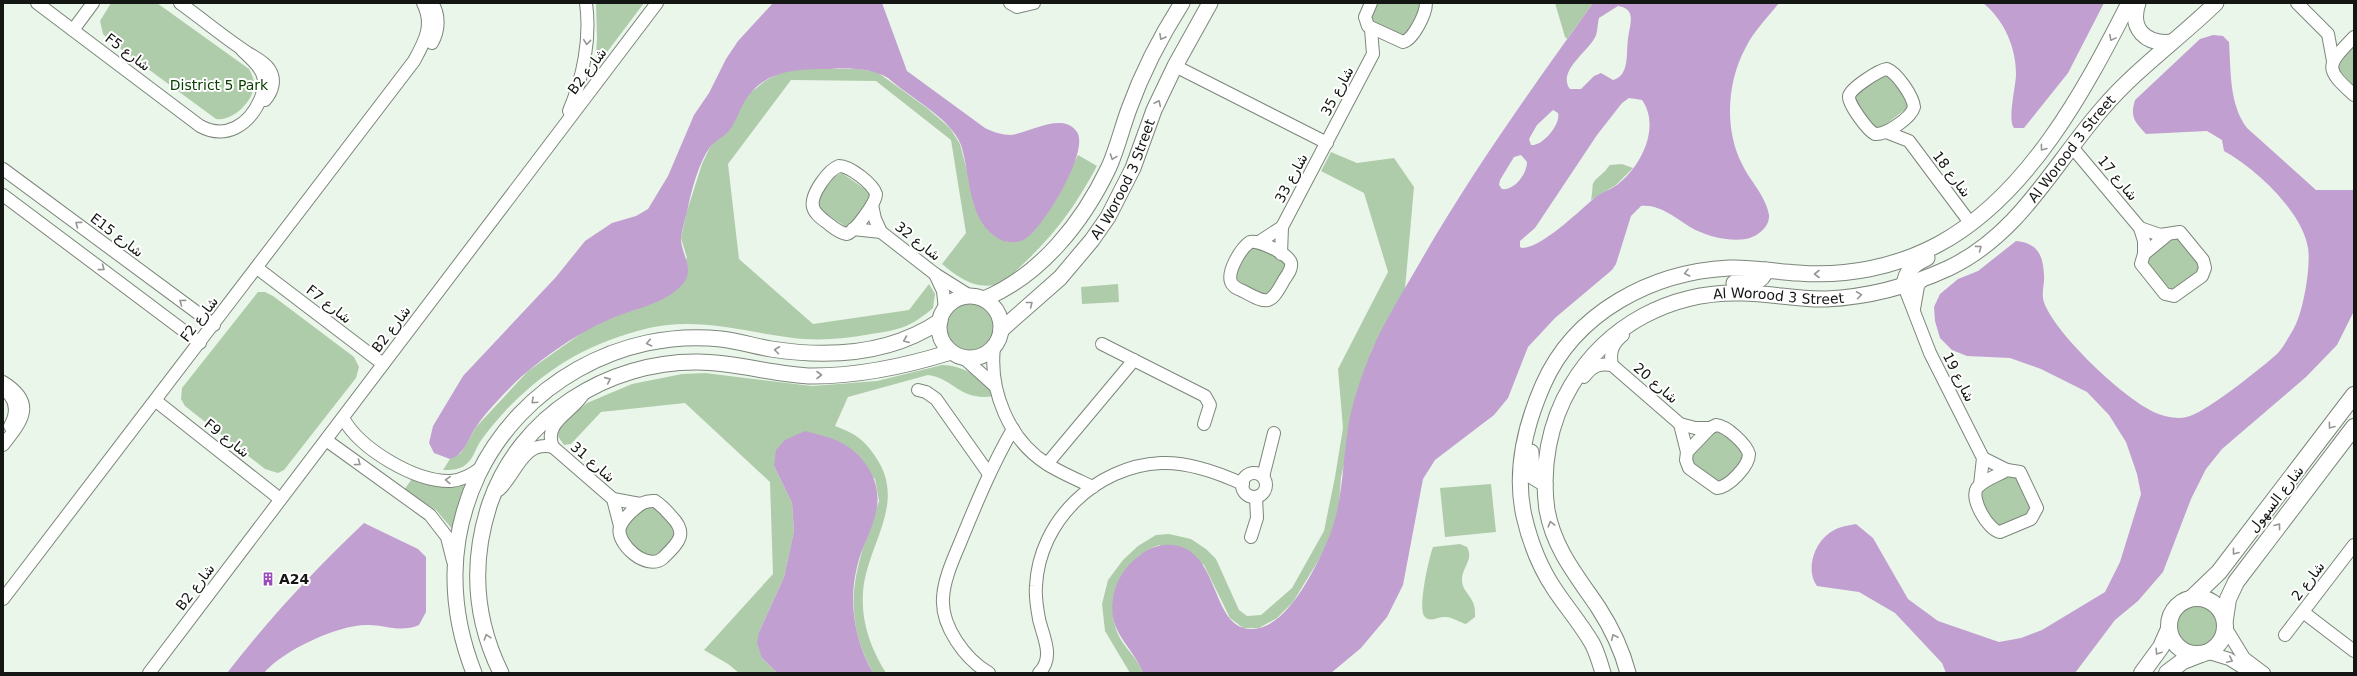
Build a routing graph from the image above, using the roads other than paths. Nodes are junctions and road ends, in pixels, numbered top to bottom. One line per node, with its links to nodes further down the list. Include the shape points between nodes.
1 (37, 3): 20 (street, F5 شارع)
2 (93, 3): 20 (street)
3 (180, 3): 20 (street, F5 شارع, via 242,50 265,64 273,76 272,90 238,128 227,132 200,126)
4 (423, 3): 26 (street, F2 شارع, via 429,19 429,28)
5 (432, 3): 26 (street, F2 شارع, via 437,17 435,37 430,46)
6 (586, 3): 31 (street, one-way to 31, via 587,39 583,68 570,110)
7 (657, 3): 31 (street, B2 شارع)
8 (1010, 3): 9 (street, via 1017,7)
9 (1034, 3)
10 (1182, 3): 54 (street, Al Worood 3 Street, one-way to 54, via 1143,76 1109,166 1079,218 1061,241 1026,275 1005,290)
11 (1210, 3): 18 (street, Al Worood 3 Street)
12 (1371, 3): 19 (street, via 1365,17)
13 (1426, 3): 23 (street, via 1426,9 1410,39 1402,42)
14 (2130, 3): 40 (street, Al Worood 3 Street, one-way to 40, via 2101,58 2063,119 1997,201)
15 (2138, 3): 24 (street, via 2135,20 2142,33 2153,41)
16 (2216, 3): 24 (street, Al Worood 3 Street)
17 (2297, 3): 21 (street)
18 (1204, 10): 28 (street, Al Worood 3 Street)
19 (1371, 29): 23 (street); 25 (street)
20 (73, 30)
21 (2328, 34): 22 (street); 27 (street)
22 (2354, 37): 27 (street)
23 (1396, 40): 25 (street)
24 (2172, 42): 35 (street, Al Worood 3 Street, via 2115,94)
25 (1373, 54): 34 (street, شارع 35)
26 (414, 61): 48 (street, F2 شارع)
27 (2333, 61): 29 (street, via 2332,71 2335,78)
28 (1175, 66): 34 (street); 59 (street, Al Worood 3 Street, one-way to 28, via 1060,278 1108,217 1130,174 1154,110)
29 (2354, 95)
30 (1908, 116): 32 (street); 32 (street, via 1913,110 1913,100 1890,70 1879,71 1853,89 1849,95 1850,102 1869,130 1875,134); 33 (street)
31 (558, 132): 65 (street, B2 شارع)
32 (1886, 132): 33 (street)
33 (1909, 141): 40 (street, شارع 18)
34 (1327, 143): 39 (street, شارع 33)
35 (2072, 147): 41 (street, شارع 17); 51 (street, Al Worood 3 Street, one-way to 35, via 1952,266 2001,232 2042,189)
36 (3, 169): 58 (street, E15 شارع, one-way to 36)
37 (3, 195): 60 (street, one-way to 60)
38 (872, 205): 42 (street); 42 (street, شارع 32, via 876,194 872,187 843,166 832,171 814,196 813,208 842,233 846,234); 43 (street, شارع 32)
39 (1282, 227): 45 (street, شارع 33); 46 (street, شارع 33)
40 (1967, 227): 49 (street, Al Worood 3 Street, one-way to 49, via 1939,245 1913,257 1878,267 1840,274); 52 (street, via 1949,246 1913,266 1904,279)
41 (2140, 228): 44 (street, شارع 17, via 2153,234); 47 (street, شارع 17)
42 (853, 230): 43 (street, شارع 32)
43 (881, 232): 50 (street, شارع 32)
44 (2167, 235): 47 (street); 47 (street, شارع 17, via 2173,231 2183,234 2204,260 2202,276 2177,295 2168,296 2142,267)
45 (1259, 242): 46 (street); 46 (street, شارع 33, via 1246,244 1231,270 1231,281 1236,287 1262,301 1273,299 1291,266 1289,259)
46 (1281, 254)
47 (2144, 254)
48 (257, 268): 58 (street, F2 شارع); 65 (street, F7 شارع)
49 (1766, 270): 53 (street, via 1764,276 1755,283 1720,284 1708,289); 74 (street, Al Worood 3 Street, one-way to 74, via 1732,268 1697,271 1634,291 1582,329 1554,364)
50 (936, 274): 54 (street, شارع 32); 57 (street, شارع 32, via 943,291)
51 (1923, 279): 52 (street, Al Worood 3 Street); 56 (street, شارع 19, via 1918,286)
52 (1904, 286): 53 (street, Al Worood 3 Street, one-way to 52, via 1744,292 1826,299 1871,294); 56 (street, شارع 19, via 1904,292)
53 (1705, 295): 55 (street, Al Worood 3 Street)
54 (977, 298): 57 (street, via 956,299); 59 (street, via 997,312)
55 (1665, 304): 66 (street, شارع 20, via 1618,339 1611,351); 75 (street, Al Worood 3 Street, via 1627,325 1592,356 1578,374)
56 (1914, 309): 88 (street, شارع 19, via 1930,353)
57 (942, 315): 63 (street, via 940,335); 90 (street, one-way to 90, via 909,339 892,345 856,351 800,352 701,338 658,341 610,354 584,366 536,398 497,441)
58 (214, 325): 60 (street, F2 شارع)
59 (1001, 330): 62 (street)
60 (200, 343): 73 (street, F2 شارع)
61 (1102, 344): 64 (street)
62 (994, 347): 63 (street, via 977,358); 68 (street)
63 (957, 355): 68 (street); 70 (street, one-way to 63, via 611,378 668,364 698,362 787,374 841,375)
64 (1134, 360): 77 (street, via 1205,396 1210,405); 89 (street)
65 (383, 364): 76 (street, B2 شارع)
66 (1612, 365): 75 (street, شارع 20, via 1599,364 1588,371); 78 (street, شارع 20)
67 (3, 382): 85 (street, via 22,399 24,411 20,422)
68 (995, 386): 81 (street)
69 (3, 388): 83 (street, via 12,398 16,409 13,421)
70 (586, 390): 86 (street, شارع 31, via 577,405 554,424 550,436); 98 (street, via 541,424 522,445)
71 (918, 390): 92 (street, via 936,399)
72 (2354, 395): 109 (main road, شارع السهول, one-way to 109, via 2223,567)
73 (156, 401): 100 (street, F9 شارع); 110 (street, F2 شارع)
74 (1534, 405): 95 (street, via 1531,471 1536,480); 122 (street, Al Worood 3 Street, via 1521,458 1520,486 1523,513 1530,540 1541,566 1593,645)
75 (1557, 416): 95 (street, Al Worood 3 Street, via 1546,461)
76 (343, 418): 84 (street, B2 شارع); 90 (street, one-way to 76, via 463,479 451,481 426,477 369,448 354,434)
77 (1204, 424)
78 (1680, 424): 80 (street, شارع 20); 87 (street, شارع 20)
79 (2354, 427): 112 (main road, شارع السهول, one-way to 79, via 2228,599 2236,582)
80 (1710, 428): 87 (street); 87 (street, شارع 20, via 1716,425 1722,427 1746,447 1749,454 1747,462 1726,485 1716,488 1689,468)
81 (1013, 429): 89 (street, via 1023,443); 92 (street)
82 (1274, 433): 93 (street)
83 (3, 437)
84 (326, 440): 100 (street, B2 شارع); 107 (street, one-way to 107, via 430,515 447,537)
85 (3, 445)
86 (553, 447): 98 (street, شارع 31, via 540,446 529,450 506,482); 101 (street, شارع 31)
87 (1687, 452)
88 (1983, 458): 91 (street); 96 (street)
89 (1047, 464): 97 (street)
90 (482, 466): 103 (street)
91 (2007, 470): 96 (street); 96 (street, via 2016,470 2022,476 2037,508 2030,519 2003,531 1992,530 1976,501 1975,492)
92 (989, 474): 120 (street, via 950,568 942,599 950,629 972,658)
93 (1263, 477): 94 (street, via 1251,474); 99 (street, via 1266,489)
94 (1242, 484): 97 (street, via 1199,468 1160,463 1114,475); 99 (street, via 1248,496)
95 (1545, 484): 123 (street, Al Worood 3 Street, one-way to 95, via 1614,634 1599,608 1565,562 1548,511)
96 (1980, 485)
97 (1093, 487): 121 (street, via 1067,509 1048,537 1041,553 1036,581 1036,603 1047,647 1047,658)
98 (493, 494): 108 (street, via 483,524)
99 (1256, 497): 105 (street, via 1258,518)
100 (280, 499): 117 (street, B2 شارع)
101 (612, 499): 102 (street, شارع 31); 104 (street, شارع 31)
102 (640, 504): 104 (street); 104 (street, شارع 31, via 650,501 660,504 681,526 680,538 662,559 653,562 644,560 624,544)
103 (462, 516): 107 (street); 108 (street, via 463,575 466,583)
104 (620, 526)
105 (1251, 537)
106 (2354, 545): 111 (street, شارع 2)
107 (454, 565): 118 (street, via 458,621 464,648)
108 (477, 588): 119 (street, one-way to 108, via 493,658 482,624)
109 (2192, 598): 112 (main road, via 2212,602 2221,611); 113 (main road, via 2175,609)
110 (4, 599)
111 (2303, 612): 114 (street, شارع 2); 115 (street)
112 (2225, 623): 116 (main road, via 2220,643); 127 (street, via 2244,658)
113 (2169, 628): 116 (main road, via 2180,647 2192,653); 124 (main road, one-way to 124, via 2161,647)
114 (2285, 635)
115 (2354, 651)
116 (2204, 653): 125 (main road, via 2183,661); 126 (street, one-way to 126, via 2229,659)
117 (149, 673)
118 (474, 673)
119 (501, 673)
120 (989, 673)
121 (1040, 673)
122 (1603, 673)
123 (1628, 673)
124 (2142, 673)
125 (2167, 673)
126 (2251, 673)
127 (2264, 673)

